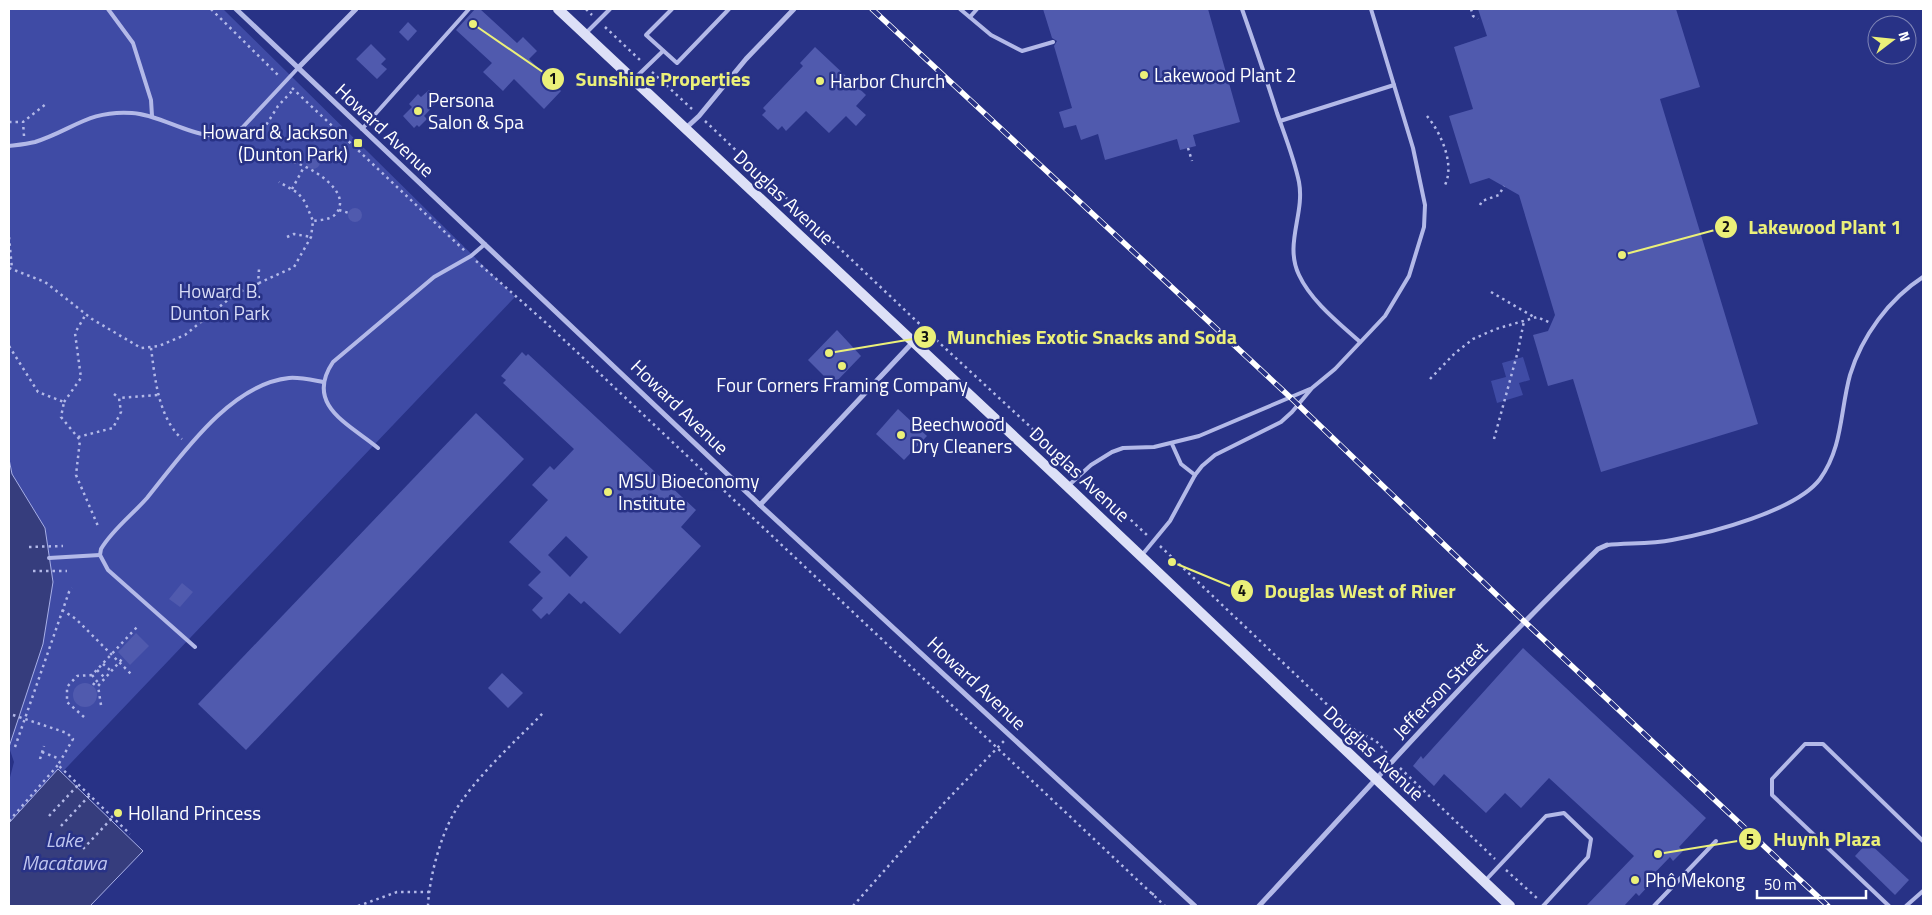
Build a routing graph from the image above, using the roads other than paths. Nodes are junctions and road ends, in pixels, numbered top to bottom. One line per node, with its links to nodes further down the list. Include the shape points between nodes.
1 (108, 9): 21 (lane, via 133,43 151,100)
2 (236, 9): 18 (street, Howard Avenue)
3 (356, 9): 18 (street)
4 (469, 9): 23 (lane)
5 (558, 9): 15 (street, Douglas Avenue)
6 (610, 9): 15 (lane)
7 (672, 9): 17 (lane, via 646,35)
8 (730, 9): 17 (lane, via 677,63)
9 (794, 9): 24 (street)
10 (960, 9): 14 (lane)
11 (977, 9): 14 (lane)
12 (1242, 9): 22 (lane)
13 (1371, 9): 20 (lane)
14 (970, 17): 16 (lane, via 991,35 1022,51)
15 (585, 34): 19 (street, Douglas Avenue)
16 (1053, 42)
17 (663, 51): 19 (lane)
18 (298, 68): 21 (lane, via 242,128 232,134 206,135); 23 (street, Howard Avenue)
19 (634, 80): 24 (street, Douglas Avenue)
20 (1394, 85): 22 (lane); 29 (lane, via 1423,192 1424,227 1410,276 1385,316)
21 (152, 116): 25 (lane, via 132,113 93,116 33,142)
22 (1280, 121): 29 (lane, via 1296,169 1300,196 1293,244 1294,263 1299,276 1316,299)
23 (362, 129): 26 (street, Howard Avenue)
24 (686, 129): 28 (street, Douglas Avenue)
25 (9, 146)
26 (484, 244): 30 (lane, via 471,256 434,277 333,362); 36 (street, Howard Avenue)
27 (1923, 277): 37 (lane, via 1910,285 1880,316 1860,350 1850,376 1834,454 1819,480 1800,498 1779,508 1671,540)
28 (913, 342): 35 (street, Douglas Avenue); 36 (street)
29 (1360, 342): 31 (lane)
30 (323, 382): 33 (lane, via 322,391 330,408); 38 (lane, via 290,378 277,380 237,400 200,434 108,539)
31 (1312, 388): 32 (lane, via 1199,436); 34 (lane, via 1281,422 1215,455)
32 (1172, 444): 34 (lane, via 1181,464); 35 (lane, via 1123,448 1112,452 1091,464)
33 (378, 448)
34 (1195, 475): 39 (lane, via 1170,522)
35 (1068, 487): 39 (street, Douglas Avenue)
36 (760, 505): 47 (street, Howard Avenue)
37 (1607, 545): 42 (street, Jefferson Street, via 1590,557)
38 (100, 555): 40 (lane); 41 (lane, via 108,570)
39 (1141, 556): 42 (street, Douglas Avenue)
40 (49, 558)
41 (196, 647)
42 (1377, 780): 45 (street, Douglas Avenue); 48 (street, Jefferson Street)
43 (1716, 841): 51 (lane)
44 (1923, 841): 52 (lane, via 1823,744 1804,744 1772,779 1772,795)
45 (1484, 882): 49 (street, Douglas Avenue); 50 (lane, via 1546,816 1564,813 1591,839 1588,857)
46 (1923, 891): 53 (lane)
47 (1194, 906)
48 (1259, 906)
49 (1510, 906)
50 (1543, 906)
51 (1654, 906)
52 (1889, 906)
53 (1906, 906)

